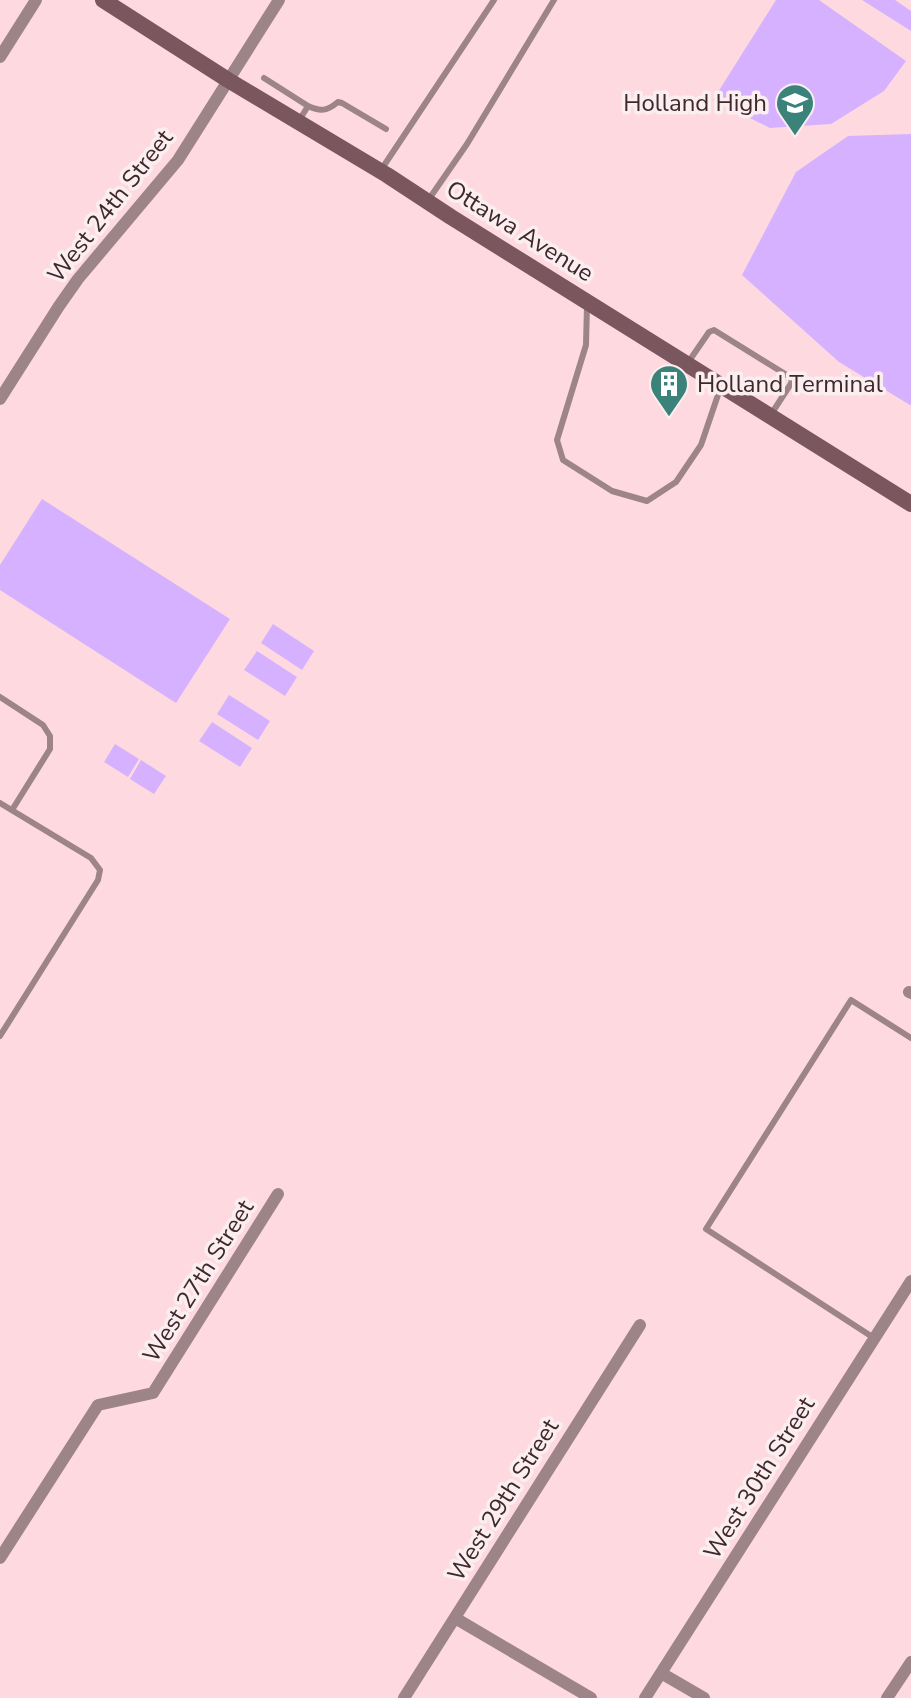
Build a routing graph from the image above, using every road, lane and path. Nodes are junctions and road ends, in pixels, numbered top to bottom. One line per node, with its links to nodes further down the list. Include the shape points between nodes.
1 (36, 0): 6 (street)
2 (103, 0): 8 (street, Ottawa Avenue)
3 (279, 0): 8 (street, West 24th Street)
4 (494, 0): 12 (lane)
5 (554, 0): 13 (lane)
6 (0, 57)
7 (264, 78): 9 (lane)
8 (228, 80): 10 (street, Ottawa Avenue); 17 (street, West 24th Street, via 178,160 78,279)
9 (308, 106): 10 (lane); 11 (lane, via 326,111 342,103)
10 (298, 122): 12 (street, Ottawa Avenue)
11 (386, 129)
12 (381, 172): 13 (street, Ottawa Avenue)
13 (427, 202): 14 (street, Ottawa Avenue)
14 (587, 301): 15 (street, Ottawa Avenue); 16 (lane, via 586,345 557,440 563,460 612,491 647,501 676,482 701,445)
15 (687, 364): 16 (street, Ottawa Avenue); 18 (lane, via 714,330 790,377 792,382)
16 (721, 385): 18 (street, Ottawa Avenue)
17 (1, 394)
18 (770, 416): 19 (street, Ottawa Avenue)
19 (911, 504)
20 (0, 697): 22 (lane, via 43,725 50,736 50,749)
21 (0, 803): 22 (lane)
22 (12, 810): 23 (lane, via 91,858 100,870)
23 (0, 1036)
24 (911, 1038): 28 (lane, via 851,1000 706,1229)
25 (278, 1194): 29 (street, West 27th Street, via 153,1393 98,1405)
26 (911, 1281): 28 (street, West 30th Street)
27 (640, 1325): 30 (street, West 29th Street)
28 (874, 1338): 32 (street, West 30th Street)
29 (0, 1558)
30 (455, 1618): 33 (street, West 29th Street); 34 (street)
31 (911, 1662): 37 (street)
32 (661, 1673): 35 (street, West 30th Street); 36 (street)
33 (404, 1698)
34 (591, 1698)
35 (645, 1698)
36 (704, 1698)
37 (887, 1698)

